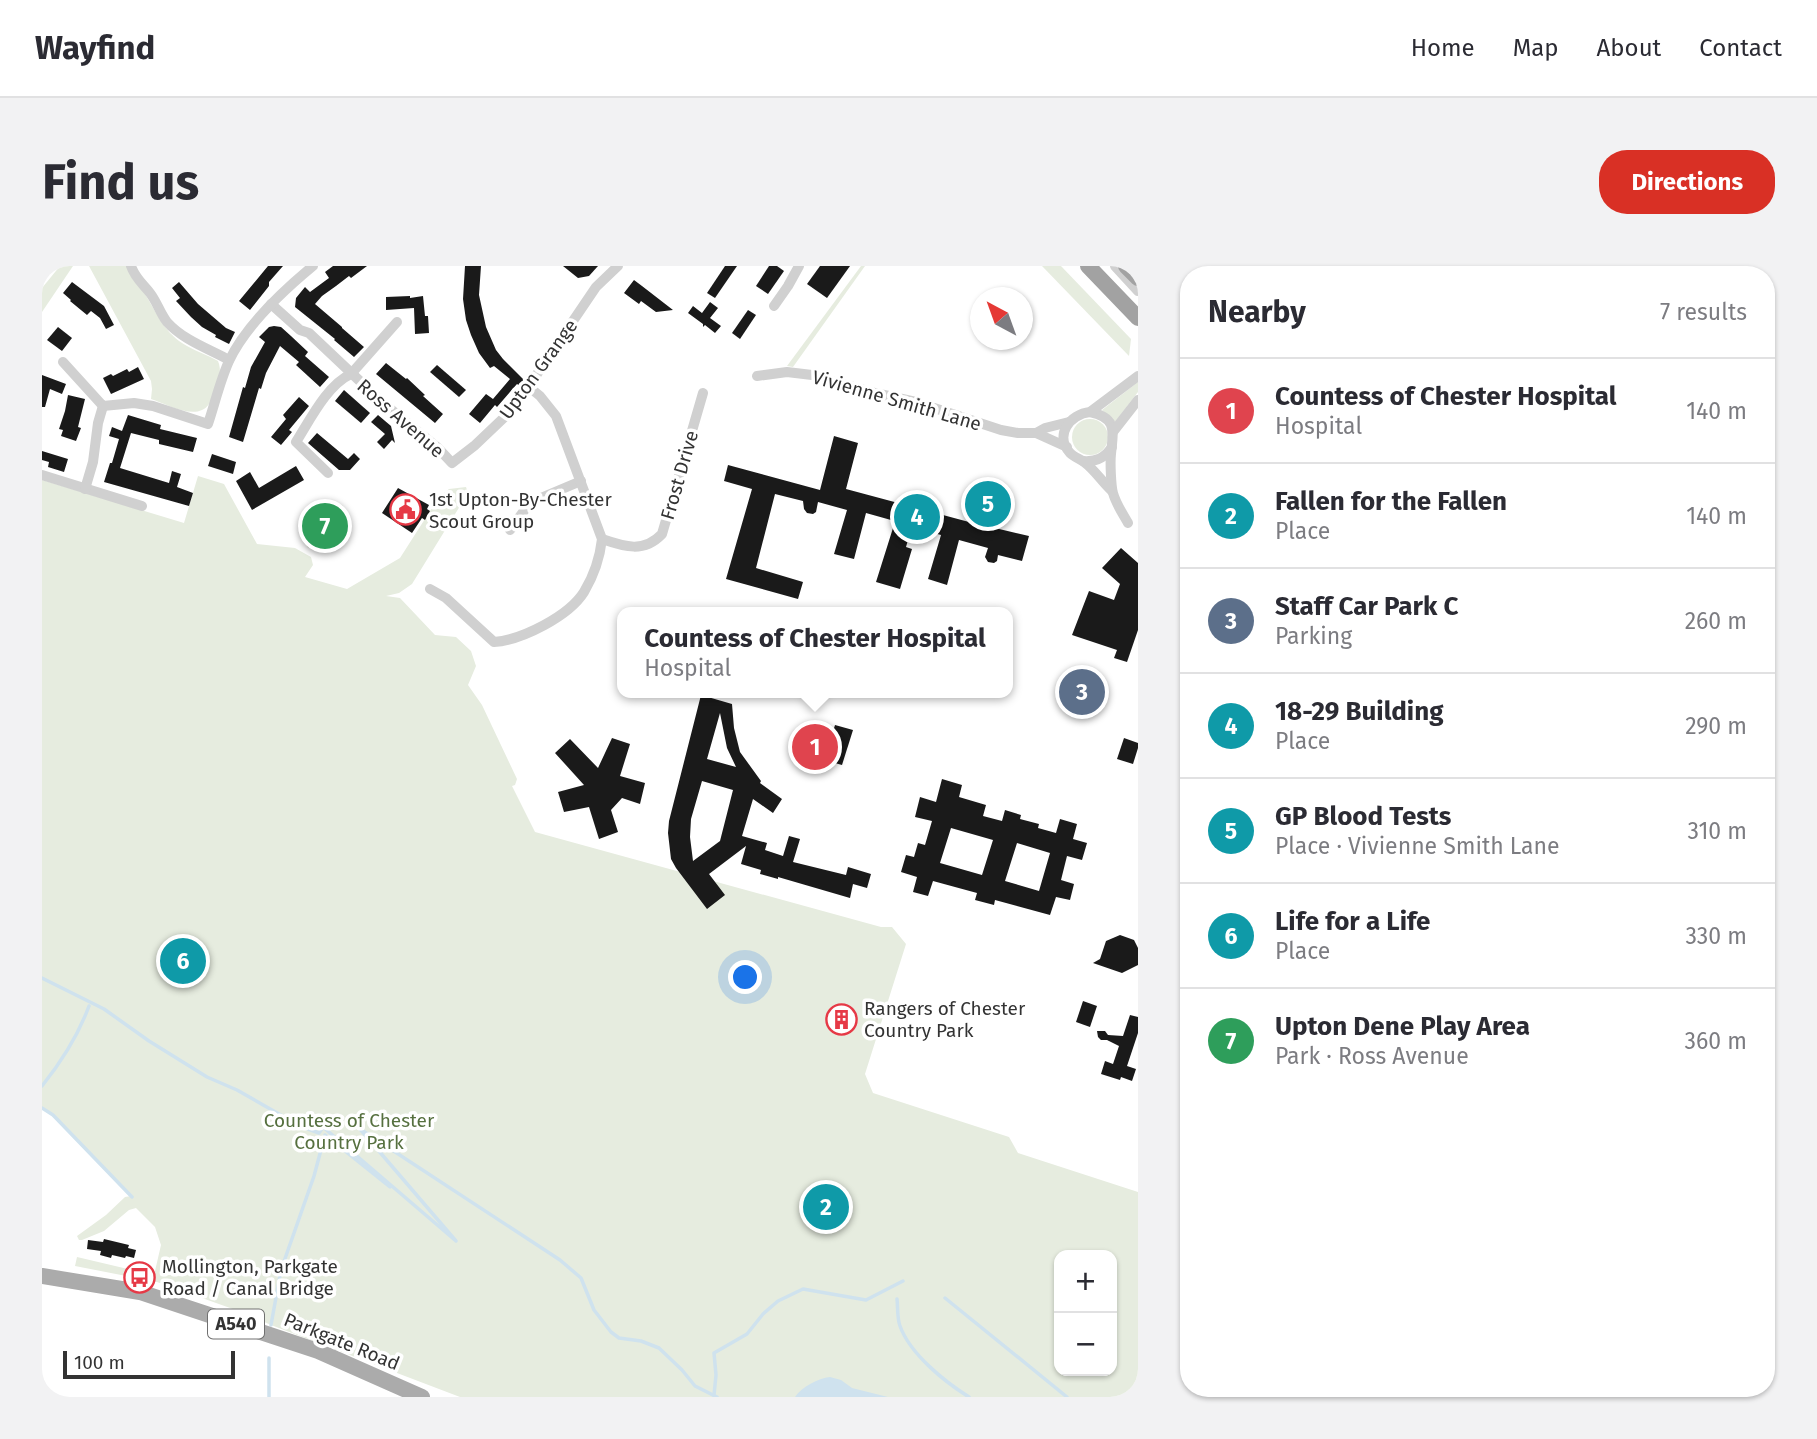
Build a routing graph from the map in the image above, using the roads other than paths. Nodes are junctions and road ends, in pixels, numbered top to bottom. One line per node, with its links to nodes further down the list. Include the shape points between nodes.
1 (131, 266): 15 (street, via 177,331)
2 (313, 266): 10 (street)
3 (618, 266): 19 (street, Upton Grange, via 596,286)
4 (799, 266): 11 (street)
5 (1088, 266): 12 (highway)
6 (1115, 266): 9 (street)
7 (1126, 266): 8 (highway)
8 (1138, 278)
9 (1138, 291)
10 (271, 304): 15 (street); 16 (street, Ross Avenue)
11 (774, 306)
12 (1138, 317)
13 (397, 322): 16 (street, Ross Avenue)
14 (79, 359): 22 (street, via 66,366)
15 (229, 360): 22 (street, via 208,424 153,406)
16 (351, 374): 30 (street, Ross Avenue); 31 (street, Ross Avenue, via 341,378 319,404 296,442)
17 (757, 376): 26 (street, Vivienne Smith Lane, via 798,372 916,402 1001,430)
18 (1138, 376): 23 (street)
19 (529, 387): 30 (street, Upton Grange, via 499,423); 33 (street, via 556,416)
20 (703, 393): 39 (street, Frost Drive, via 662,534 644,546)
21 (1138, 400): 25 (street)
22 (103, 406): 34 (street)
23 (1090, 412): 24 (street); 25 (street, via 1105,418)
24 (1069, 422): 26 (street, Vivienne Smith Lane); 28 (street)
25 (1114, 432): 27 (street)
26 (1036, 433): 28 (street, Vivienne Smith Lane)
27 (1112, 446): 29 (street, via 1097,460); 35 (street)
28 (1066, 447): 29 (street)
29 (1083, 460): 35 (street)
30 (450, 461)
31 (328, 473)
32 (42, 475): 34 (street)
33 (581, 481): 38 (street, via 536,500); 39 (street)
34 (85, 489): 36 (street)
35 (1112, 491): 37 (street)
36 (142, 506)
37 (1128, 523)
38 (510, 530)
39 (602, 540): 40 (street, via 583,594 548,623 507,641 494,642)
40 (430, 589)
41 (42, 1276): 42 (main road, Parkgate Road / A540, via 141,1292 318,1351)
42 (422, 1397)

